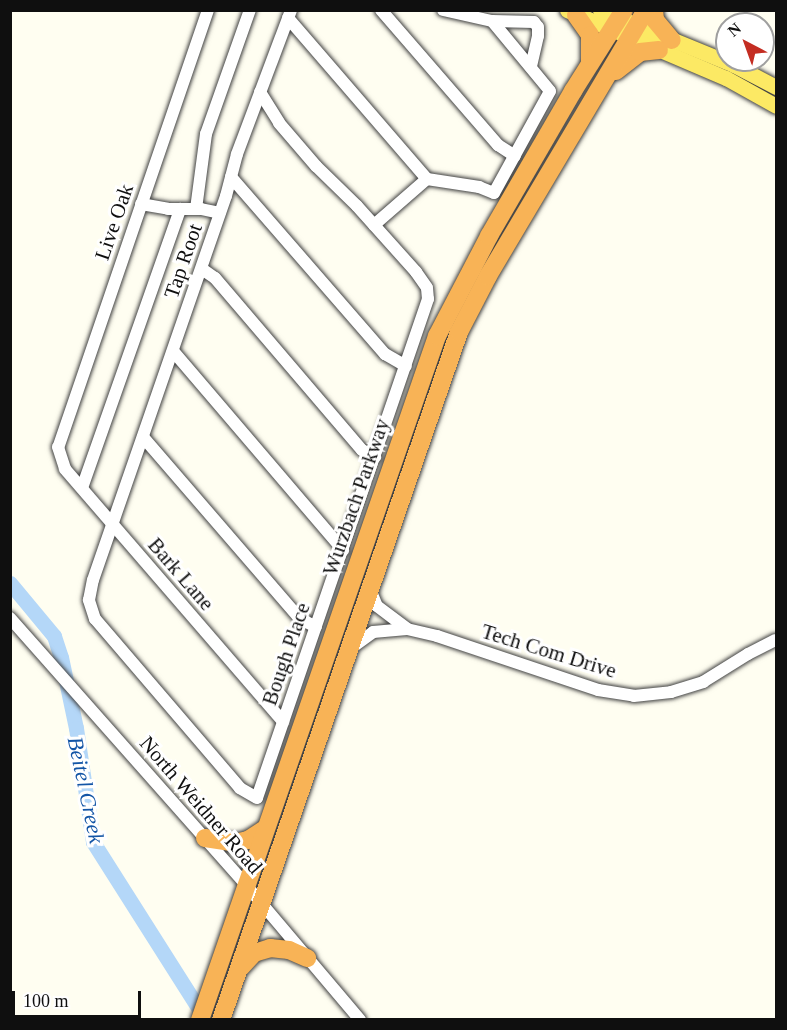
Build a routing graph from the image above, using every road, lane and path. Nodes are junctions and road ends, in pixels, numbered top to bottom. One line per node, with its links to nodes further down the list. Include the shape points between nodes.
1 (208, 10): 22 (street, Live Oak)
2 (250, 10): 24 (street, via 206,134)
3 (381, 10): 19 (street, via 498,145)
4 (443, 10): 10 (street)
5 (600, 10): 9 (main road)
6 (654, 10): 12 (highway)
7 (572, 13): 9 (main road); 13 (highway, via 590,35)
8 (289, 14): 17 (street, Tap Root); 21 (street)
9 (618, 20): 11 (main road); 13 (highway, Wurzbach Parkway)
10 (492, 21): 14 (street); 14 (street, via 537,24)
11 (638, 25): 12 (main road); 15 (highway, Wurzbach Parkway)
12 (665, 45): 15 (highway, via 640,52); 16 (main road, via 734,65); 18 (main road)
13 (590, 62): 44 (highway, Wurzbach Parkway, via 489,236 437,336)
14 (531, 68): 19 (street, via 550,90)
15 (608, 78): 36 (highway, Wurzbach Parkway, via 488,276 459,332)
16 (777, 87)
17 (260, 92): 20 (street, Tap Root); 26 (street, Bough Place, via 274,116 316,166)
18 (777, 106)
19 (514, 156): 21 (street, via 494,193)
20 (231, 177): 25 (street, Tap Root); 29 (street, via 385,354)
21 (427, 179): 26 (street)
22 (141, 204): 23 (street); 31 (street, Live Oak)
23 (180, 209): 24 (street); 33 (street)
24 (196, 209): 25 (street)
25 (220, 213): 27 (street, Tap Root)
26 (374, 225): 29 (street, Bough Place, via 427,288 423,318)
27 (202, 269): 28 (street, Tap Root); 32 (street, via 215,278 362,450)
28 (173, 351): 30 (street, Tap Root); 35 (street)
29 (406, 366): 32 (street, Bough Place)
30 (143, 437): 34 (street, Tap Root); 38 (street, via 299,618)
31 (58, 447): 33 (street, Bark Lane, via 65,469)
32 (375, 456): 35 (street, Bough Place)
33 (82, 488): 34 (street, Bark Lane)
34 (112, 524): 42 (street, Bark Lane); 43 (street, Tap Root, via 89,600 95,619 240,788)
35 (343, 550): 38 (street, Bough Place)
36 (370, 589): 39 (street, Tech Com Drive, via 377,606); 41 (highway, Wurzbach Parkway)
37 (10, 618): 45 (street, North Weidner Road)
38 (316, 627): 42 (street, Bough Place)
39 (407, 629): 40 (street, Tech Com Drive, via 598,690 634,696 695,685); 41 (street, Tech Com Drive, via 373,632)
40 (777, 640)
41 (348, 651): 47 (highway, Wurzbach Parkway)
42 (283, 722): 43 (street, Bough Place)
43 (256, 798)
44 (265, 829): 45 (highway, via 236,843); 46 (highway, Wurzbach Parkway)
45 (205, 838): 46 (street, North Weidner Road)
46 (246, 885): 47 (street, North Weidner Road); 50 (highway, Wurzbach Parkway)
47 (261, 903): 48 (street, North Weidner Road); 49 (highway, Wurzbach Parkway)
48 (307, 958): 49 (highway, via 289,950 270,948 254,953); 52 (street, North Weidner Road)
49 (238, 971): 51 (highway, Wurzbach Parkway)
50 (200, 1020)
51 (221, 1020)
52 (360, 1020)

